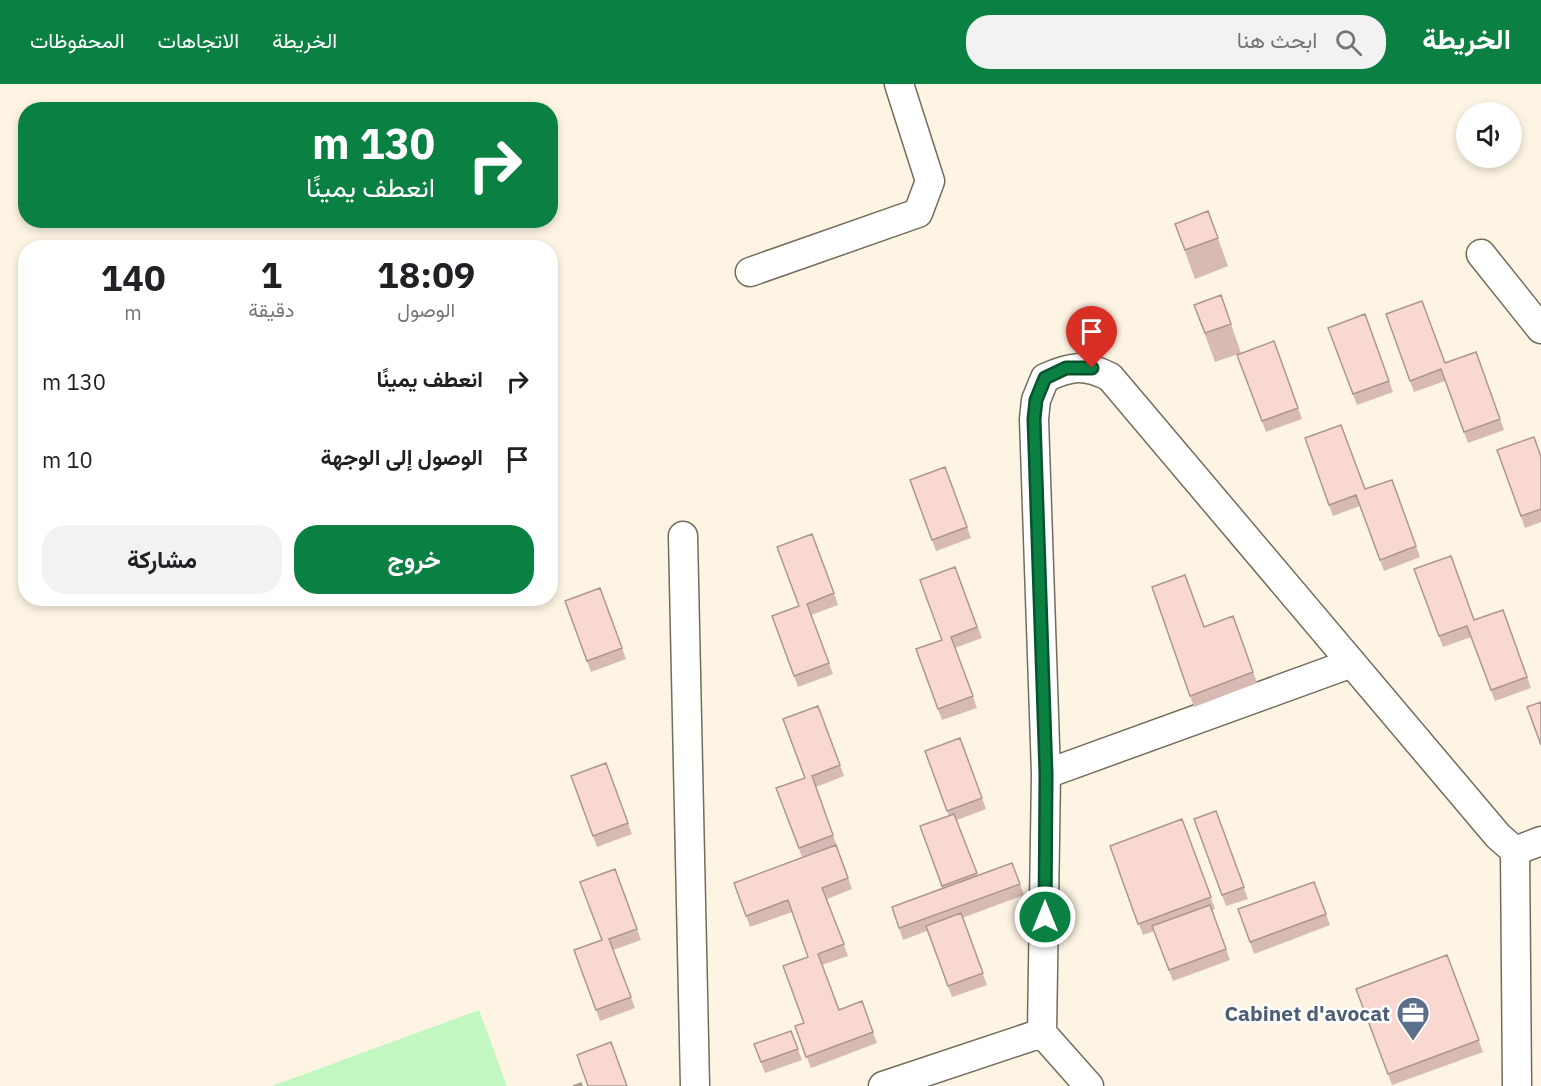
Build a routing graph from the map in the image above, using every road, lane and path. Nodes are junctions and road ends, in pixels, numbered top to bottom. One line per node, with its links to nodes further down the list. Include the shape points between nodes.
1 (899, 84): 3 (street, via 930,181 918,213)
2 (1481, 254): 4 (street)
3 (750, 272)
4 (1541, 329)
5 (683, 537): 10 (street)
6 (1352, 663): 7 (street); 7 (street, via 1110,377 1092,368 1066,368 1045,378 1034,419); 8 (street, via 1498,836)
7 (1046, 774): 9 (street)
8 (1528, 846): 13 (street)
9 (1042, 1033): 11 (street); 12 (street)
10 (695, 1086)
11 (883, 1086)
12 (1089, 1086)
13 (1516, 1086)

